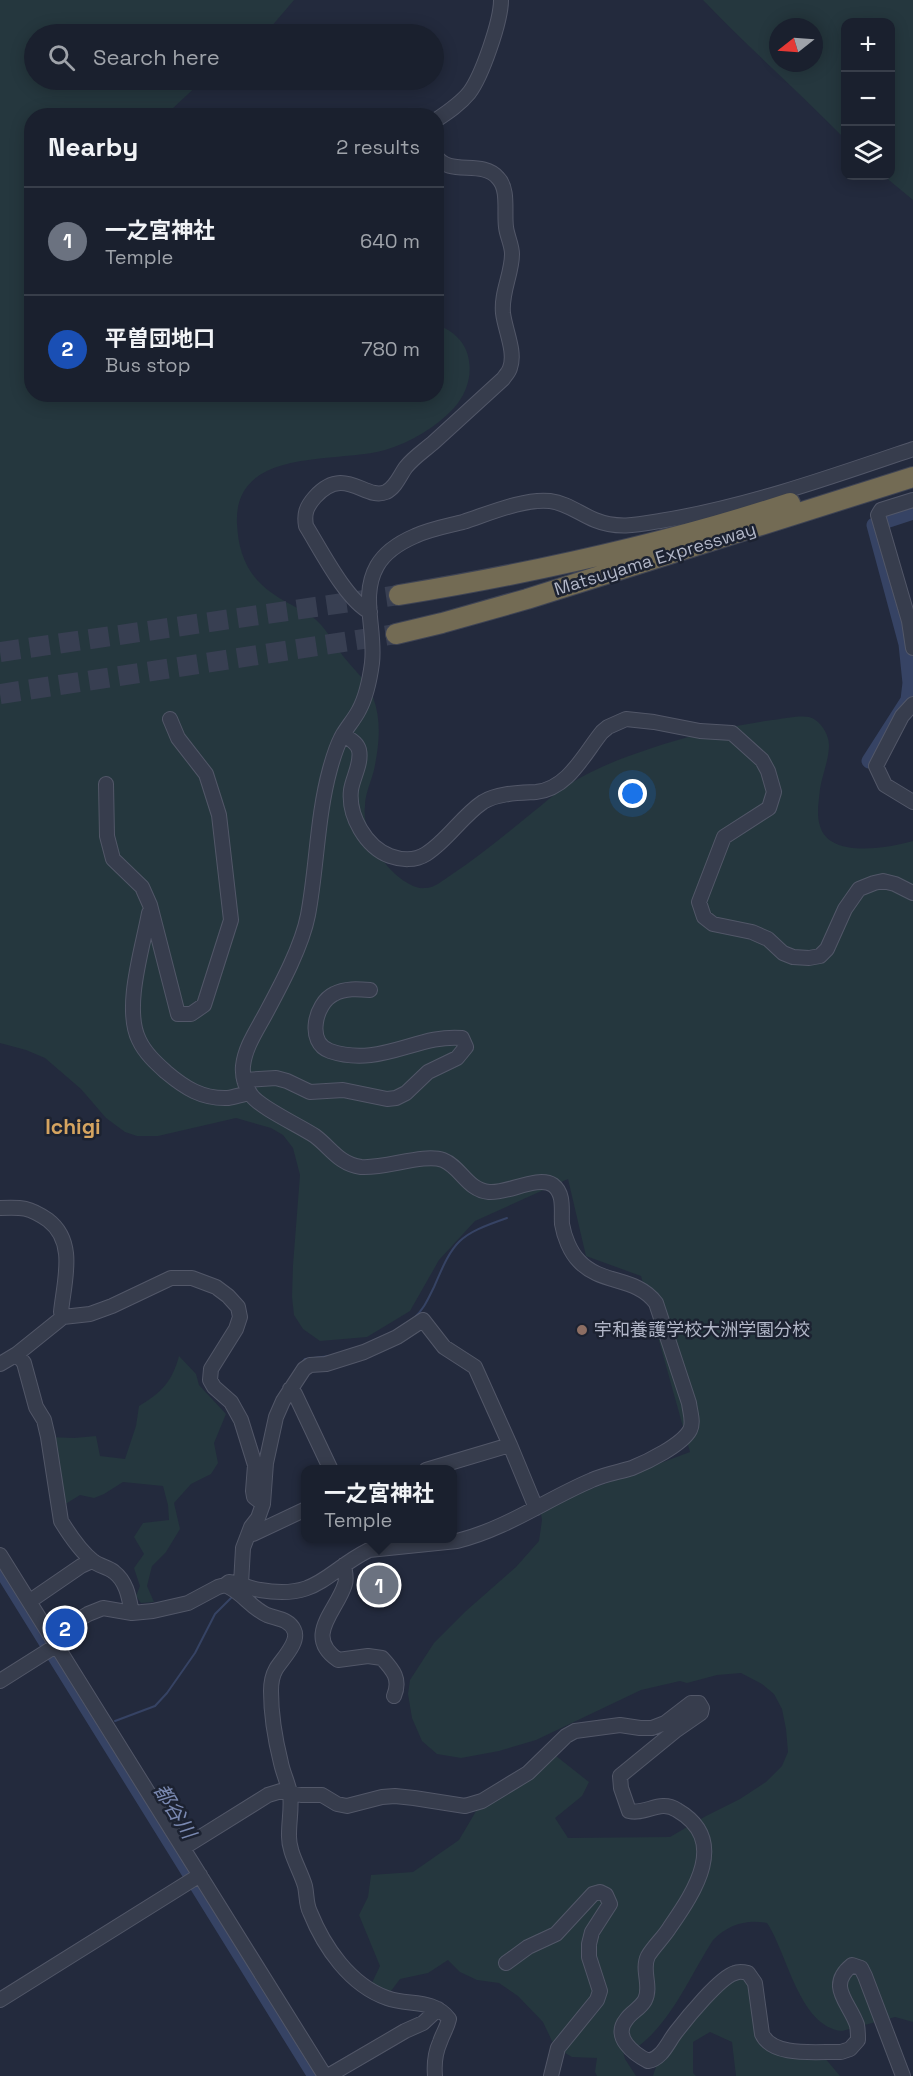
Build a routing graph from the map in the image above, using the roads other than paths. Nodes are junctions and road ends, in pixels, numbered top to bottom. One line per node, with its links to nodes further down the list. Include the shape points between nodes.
1 (501, 0): 2 (street, via 497,26 470,92)
2 (444, 114)
3 (444, 164): 9 (street, via 490,171 500,179 512,255 503,296 511,368 503,380 407,465 387,492 375,494 354,484 337,484 322,489 310,503 304,514 306,526 359,607)
4 (913, 449): 9 (street, via 737,505 666,520 622,527 547,500 426,532 391,549 377,566 368,589)
5 (913, 464): 8 (highway, Matsuyama Expressway, via 620,551 521,574)
6 (913, 477): 10 (highway, Matsuyama Expressway, via 528,599)
7 (913, 500): 11 (street, via 878,514)
8 (399, 595)
9 (370, 612): 14 (street, via 372,666 362,703)
10 (396, 634)
11 (913, 648)
12 (913, 704): 16 (street, via 902,716 876,766 885,785)
13 (170, 719): 18 (street, via 178,738 206,774 213,794 230,904 231,920 204,1005 191,1014 178,1014 174,1004)
14 (343, 734): 17 (street, via 356,743 359,752 351,789 356,820 381,852 408,860 425,855 484,802 556,786 608,726 626,719 732,733 762,760 774,792 769,808 724,837 699,902 704,917 712,924 768,939 793,957 809,958 820,956 827,949 859,889 883,882); 20 (street, via 325,786 307,919 286,973 248,1046)
15 (106, 784): 18 (street, via 107,836 112,859 142,887)
16 (913, 802)
17 (913, 893)
18 (150, 905): 21 (street, via 134,985 138,1038 161,1068 199,1095 230,1098)
19 (370, 990): 20 (street, via 351,989 324,1002 316,1029 327,1050 351,1056 383,1055 448,1037 462,1038 466,1047 463,1053 428,1072 396,1098 343,1090 310,1092 276,1078)
20 (243, 1080): 21 (street)
21 (250, 1093): 31 (street, via 255,1100 320,1140 340,1160 356,1166 444,1160 469,1184 490,1193 550,1183 561,1201 563,1227 577,1260 591,1271 637,1286 656,1303 689,1403 690,1430 679,1443 633,1467 595,1478)
22 (0, 1208): 23 (street, via 29,1208 55,1226 62,1237 66,1271)
23 (63, 1317): 24 (street); 30 (street, via 90,1314 181,1276 216,1287 228,1296 238,1307 240,1317 211,1369 210,1380 231,1401 241,1420 253,1454 253,1491)
24 (17, 1354): 25 (street); 38 (street, via 24,1363 36,1407 44,1420 62,1521)
25 (0, 1364)
26 (290, 1389): 27 (street, via 310,1365 364,1352 423,1320 444,1347 475,1367); 28 (street); 30 (street, via 276,1417)
27 (510, 1445): 29 (street); 31 (street)
28 (329, 1465)
29 (443, 1465)
30 (260, 1502): 33 (street, via 258,1518)
31 (536, 1508): 34 (street)
32 (301, 1511): 33 (street)
33 (248, 1535): 40 (street, via 243,1548)
34 (457, 1541)
35 (396, 1543): 36 (street)
36 (366, 1544): 39 (street)
37 (0, 1555): 42 (street)
38 (93, 1561): 42 (street); 43 (street, via 113,1570 122,1581)
39 (345, 1565): 40 (street, via 320,1584 302,1590 284,1593); 46 (street, via 346,1582 324,1624 323,1639 329,1654 339,1660 382,1658 392,1669 398,1686)
40 (241, 1584): 41 (street, via 229,1581)
41 (225, 1585): 43 (street, via 188,1603); 47 (street, via 242,1594 255,1608 288,1622 296,1635 275,1671 271,1689 273,1730)
42 (30, 1601): 44 (street)
43 (132, 1613): 44 (street, via 103,1608 88,1614)
44 (53, 1645): 45 (street); 48 (street)
45 (0, 1681)
46 (394, 1696)
47 (290, 1791): 48 (street, via 267,1795); 52 (street, via 291,1846 309,1911 336,1958 353,1978 387,1999); 56 (street, via 322,1795 346,1806 395,1796 465,1806 492,1796 528,1773 575,1731 620,1725 652,1728 691,1703 699,1703 701,1713 620,1776 629,1811 636,1813 659,1805 678,1810 700,1833 705,1853 700,1876 648,1957 648,1990 640,2008 624,2021 621,2032 625,2043 648,2061 659,2057 675,2032 713,1991 733,1973 741,1972 748,1973 755,1983 762,2034 771,2045 784,2050 842,2052 858,2040 858,2027 839,1985 842,1973 852,1965 861,1968 866,1976)
48 (183, 1848): 49 (street)
49 (196, 1878): 51 (street); 53 (street)
50 (506, 1963): 55 (street, via 556,1934 593,1894 606,1895 610,1904 589,1944 600,1991 558,2048)
51 (0, 2000)
52 (438, 2009): 53 (street, via 423,2023); 54 (street, via 449,2019 434,2060)
53 (326, 2076)
54 (435, 2076)
55 (551, 2076)
56 (903, 2076)

